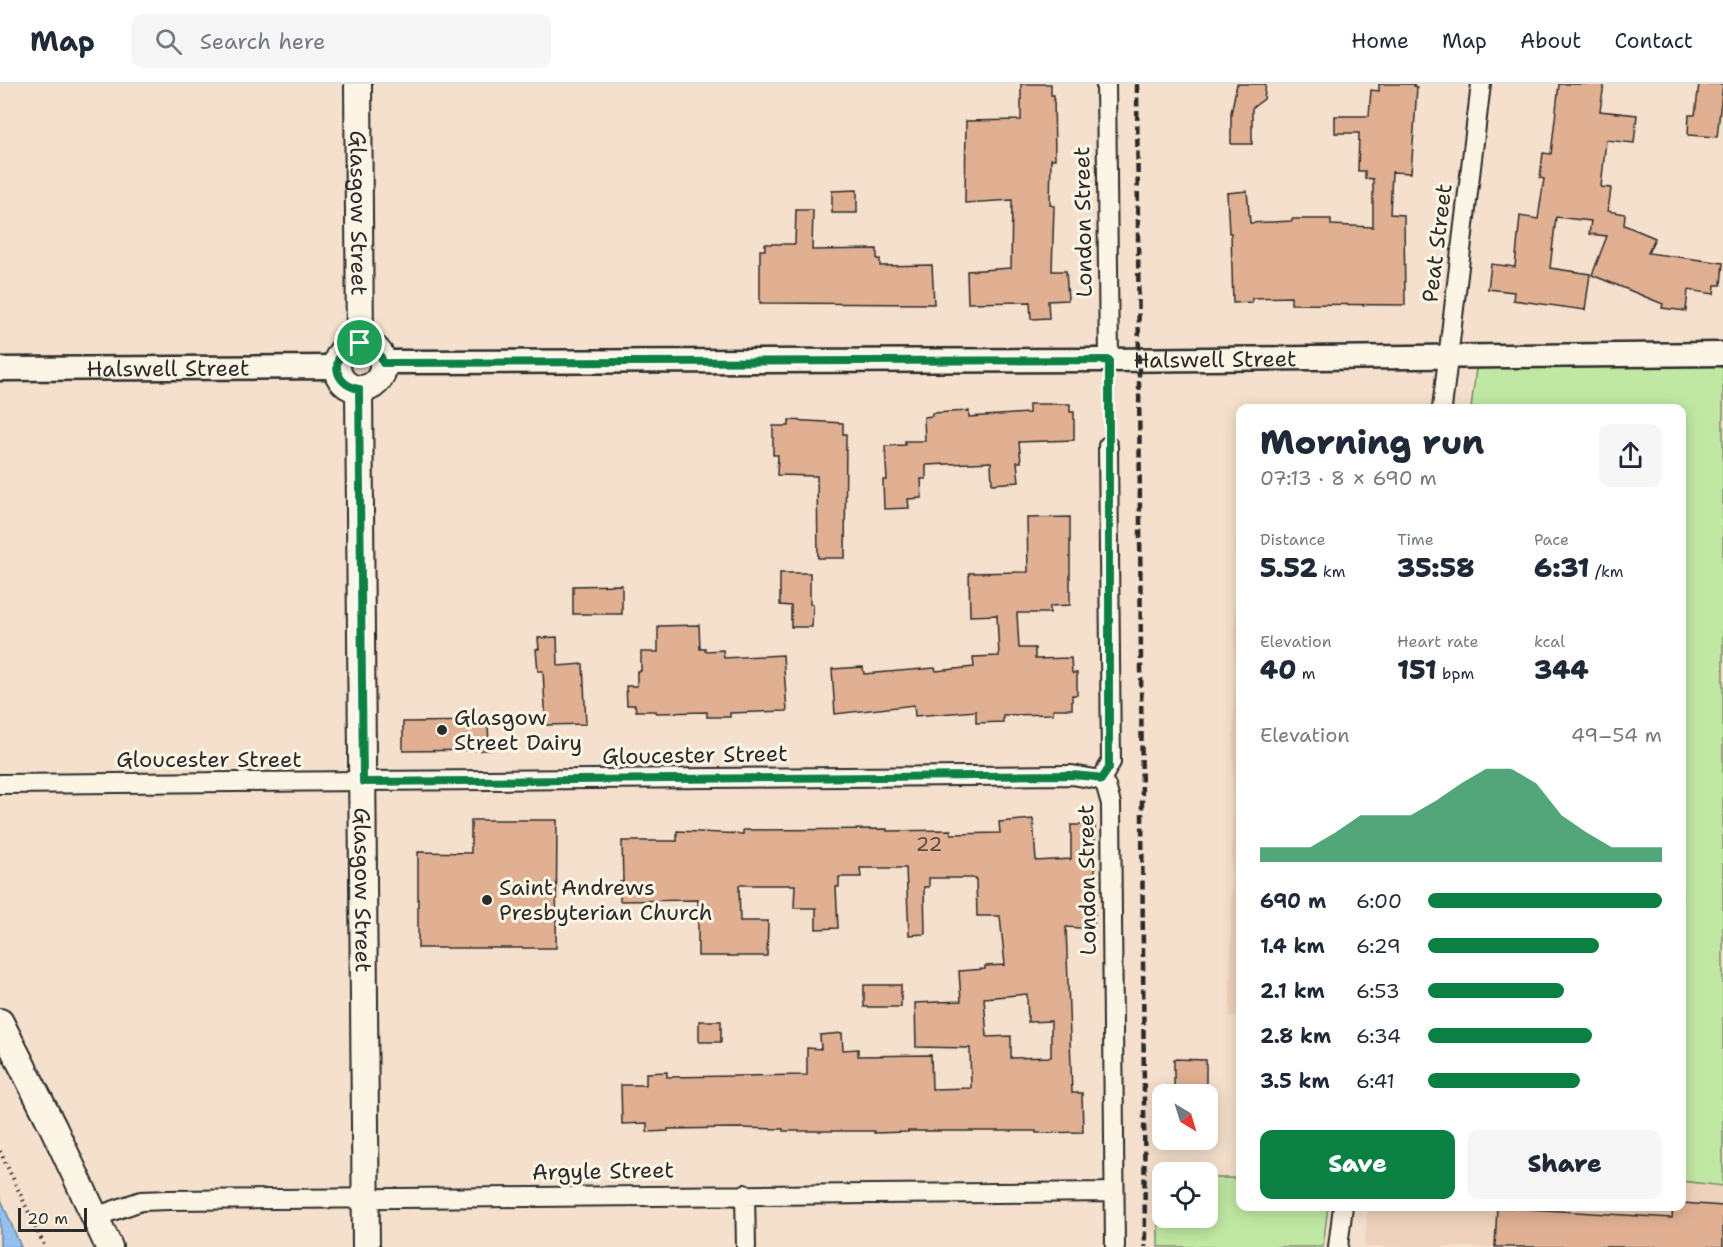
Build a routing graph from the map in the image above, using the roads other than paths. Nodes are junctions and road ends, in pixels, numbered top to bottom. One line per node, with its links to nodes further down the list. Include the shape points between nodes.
1 (358, 84): 4 (main road, Glasgow Street)
2 (1106, 84): 7 (street, London Street)
3 (1481, 84): 6 (street, Peat Street)
4 (360, 343): 8 (main road, via 378,350); 9 (main road, via 341,353)
5 (1723, 354): 6 (street, Halswell Street)
6 (1448, 356): 7 (street, Halswell Street); 12 (street, Peat Street)
7 (1109, 360): 8 (street, Halswell Street)
8 (383, 363): 11 (main road, via 380,378 368,388)
9 (337, 367): 10 (street, Halswell Street); 11 (main road, via 346,384)
10 (0, 369)
11 (359, 389): 15 (main road, Glasgow Street)
12 (1442, 404)
13 (1108, 446): 14 (street, London Street, via 1111,762)
14 (1101, 780): 15 (street, Gloucester Street, via 1060,775); 18 (street, London Street, via 1111,804)
15 (363, 782): 16 (street, Gloucester Street); 20 (main road, Glasgow Street)
16 (0, 784)
17 (0, 1022): 22 (main road)
18 (1114, 1192): 19 (street, Argyle Street); 26 (street, London Street)
19 (746, 1194): 20 (street, Argyle Street); 25 (street)
20 (366, 1198): 22 (street, Argyle Street, via 141,1201); 24 (main road, Glasgow Street)
21 (1342, 1211): 27 (street)
22 (95, 1217): 23 (main road)
23 (109, 1247)
24 (366, 1247)
25 (746, 1247)
26 (1115, 1247)
27 (1338, 1247)

